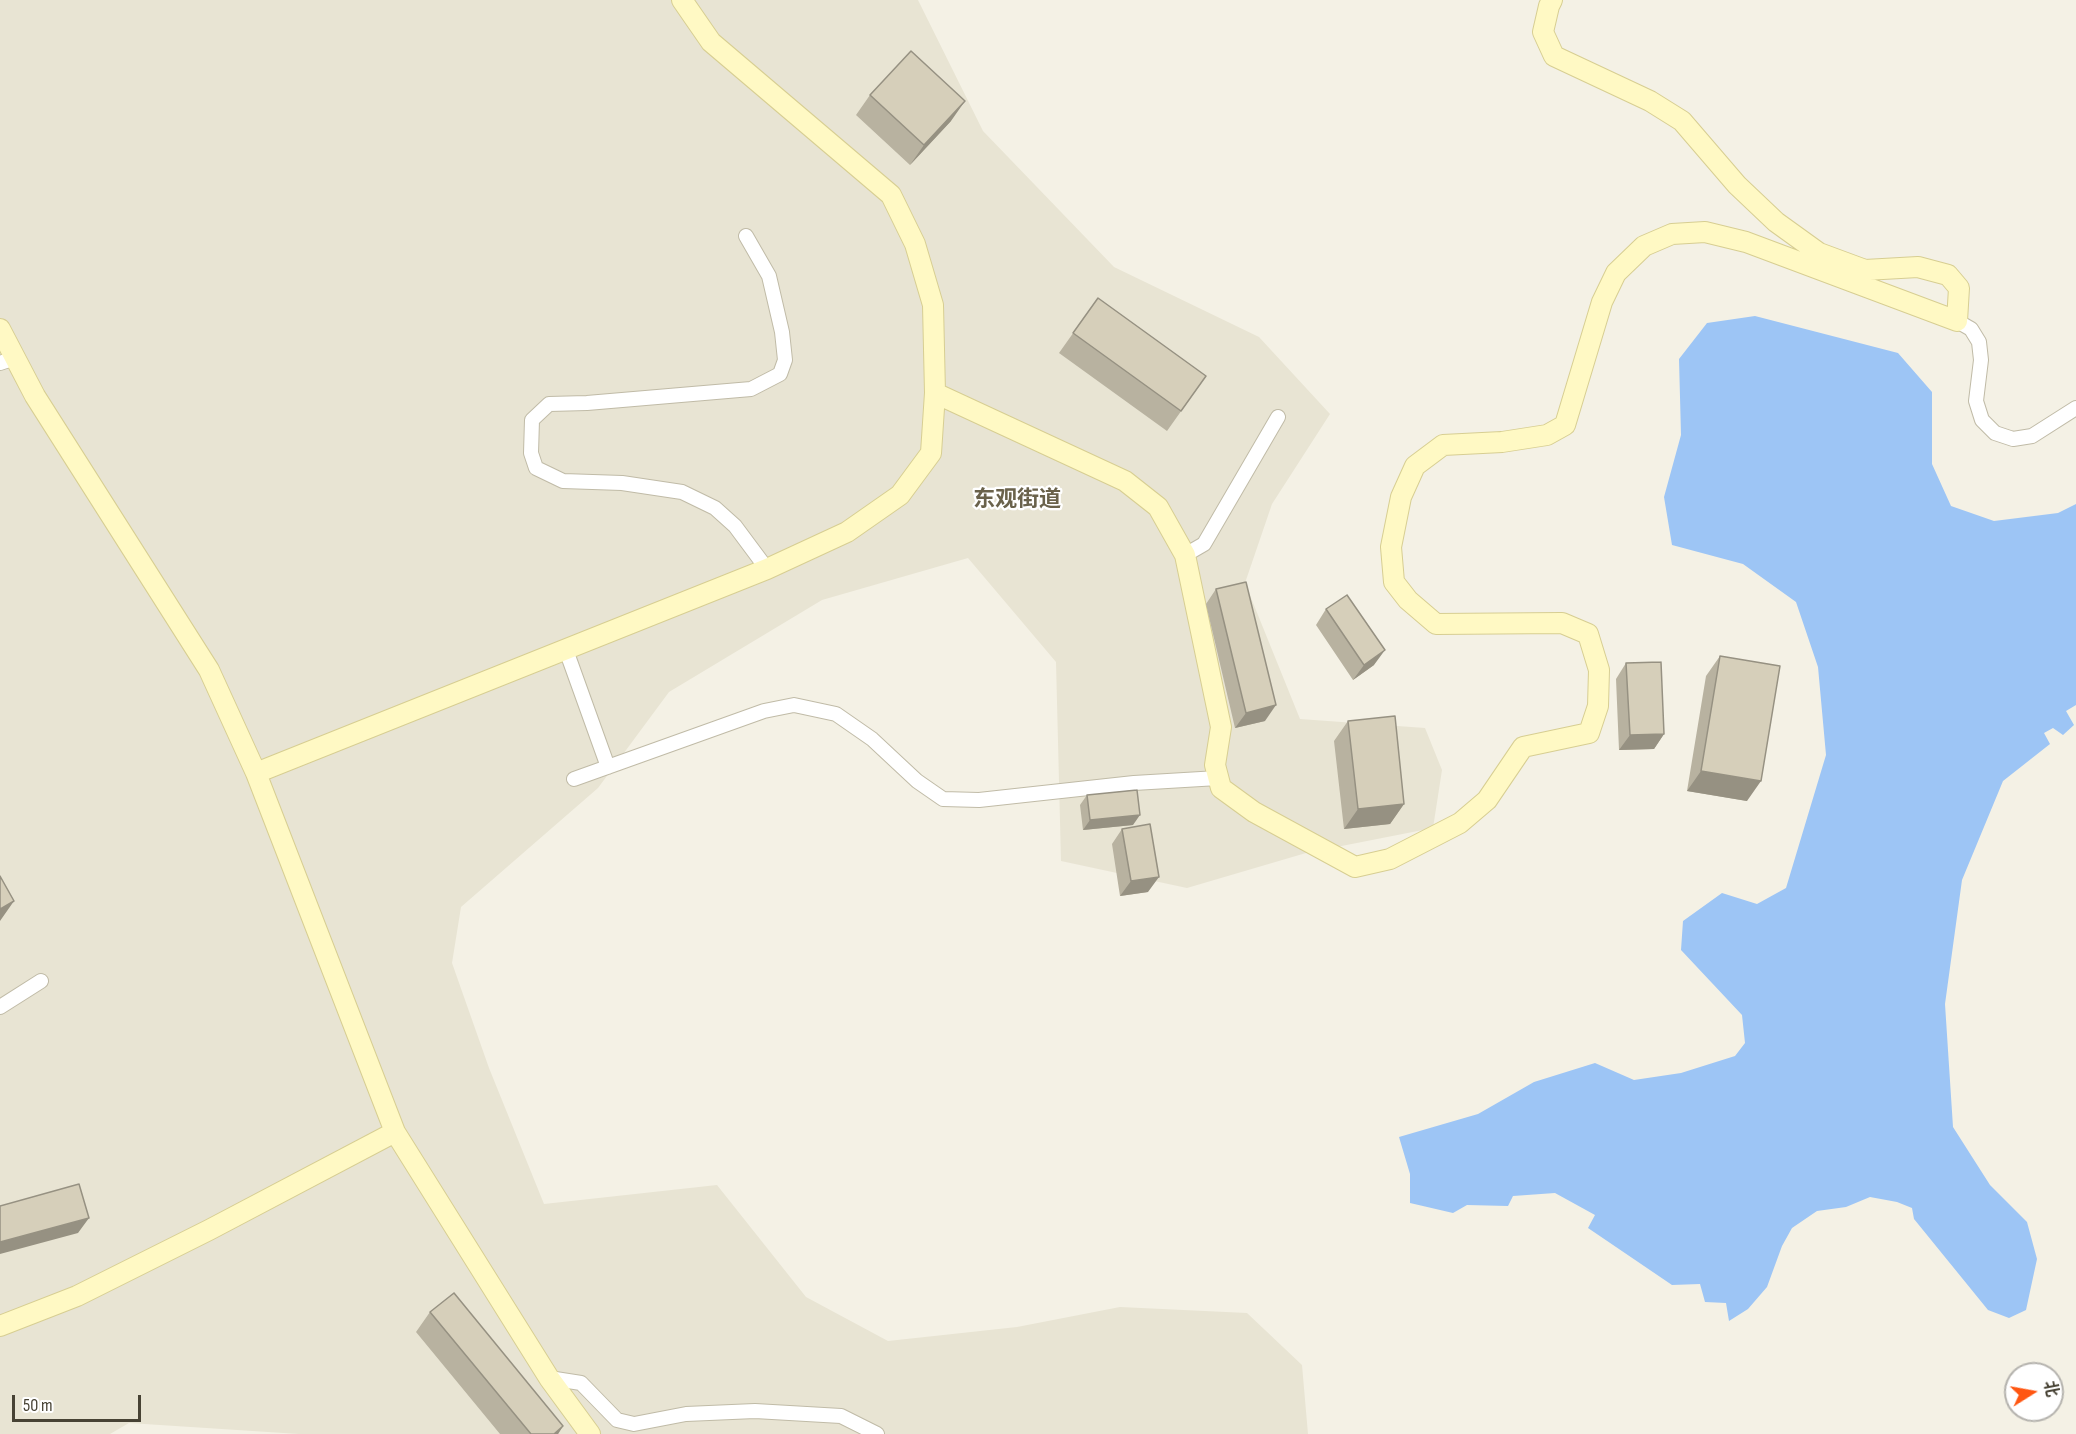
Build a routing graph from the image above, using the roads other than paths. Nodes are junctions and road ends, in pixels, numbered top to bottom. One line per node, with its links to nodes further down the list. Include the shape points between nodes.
1 (682, 0): 7 (street, via 711,42 891,195 915,244 933,304)
2 (1552, 0): 4 (street, via 1543,32 1554,56 1650,101 1682,121 1737,185 1776,222 1819,253 1865,270 1918,267 1948,275 1959,288)
3 (746, 236): 11 (street, via 769,276 782,332 785,360 780,374 751,389 549,404 532,420 531,453 536,468 563,481 622,483 682,492 715,508 735,526)
4 (1957, 321): 8 (street, via 1971,329 1979,342 1976,401 1982,420 1995,433 2023,439); 15 (street, via 1746,242 1705,232 1672,234 1644,246 1616,273 1602,302 1565,425 1536,437 1443,445 1415,466 1401,497 1391,547 1394,582 1436,624 1562,623 1588,634 1599,670 1598,706 1589,733 1523,747 1486,800 1460,823 1390,859 1355,867 1254,812 1221,788)
5 (0, 329): 6 (street)
6 (7, 360): 14 (street, via 35,396 209,670)
7 (935, 393): 10 (street, via 1125,481 1158,507); 11 (street, via 931,453 900,495 847,532)
8 (2076, 408)
9 (1278, 417): 10 (street, via 1204,544)
10 (1185, 555): 15 (street, via 1221,727 1215,765)
11 (767, 569): 12 (street)
12 (566, 650): 13 (street); 14 (street)
13 (608, 767): 15 (street, via 764,711 794,705 836,714 943,799 979,800); 16 (street)
14 (256, 773): 19 (street)
15 (1218, 778)
16 (573, 779)
17 (41, 981): 18 (street)
18 (0, 1007)
19 (395, 1132): 20 (street, via 77,1296); 21 (street)
20 (0, 1326)
21 (549, 1378): 22 (street); 23 (street, via 581,1383 617,1420 634,1424 686,1414 755,1411 841,1416)
22 (590, 1434)
23 (877, 1434)

